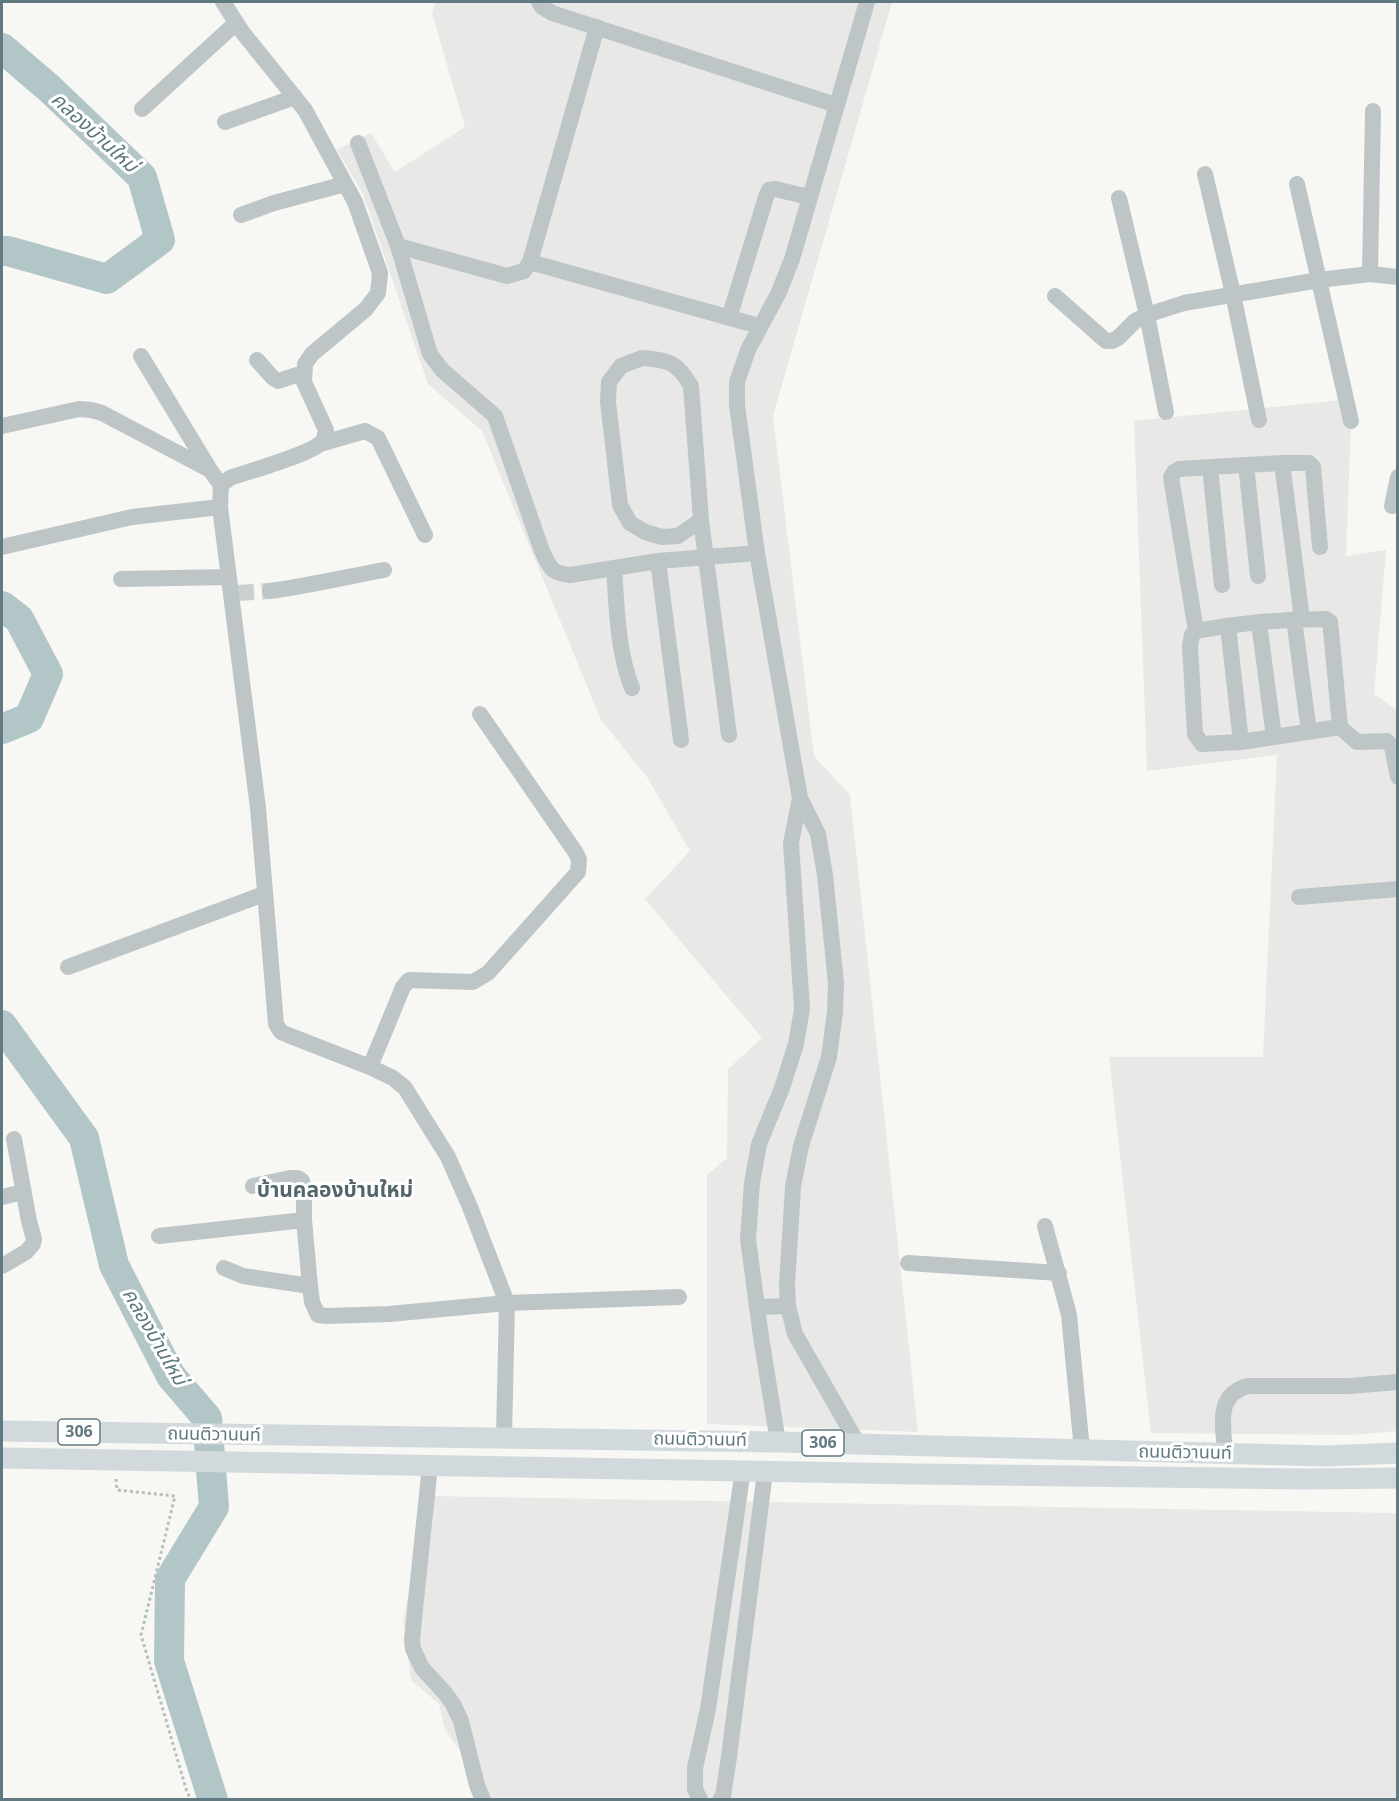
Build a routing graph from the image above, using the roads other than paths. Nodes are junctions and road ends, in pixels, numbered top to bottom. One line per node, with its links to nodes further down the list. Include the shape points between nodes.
1 (223, 2): 4 (street)
2 (539, 2): 5 (street, via 552,13)
3 (867, 2): 7 (street)
4 (236, 23): 6 (street); 8 (street)
5 (597, 27): 7 (street); 19 (street)
6 (295, 97): 10 (street); 13 (street)
7 (836, 105): 15 (street)
8 (142, 109)
9 (1373, 111): 20 (street)
10 (225, 122)
11 (358, 143): 18 (street)
12 (1205, 174): 23 (street)
13 (345, 184): 17 (street); 30 (street, via 380,273 378,293 366,309 312,354)
14 (1297, 184): 22 (street)
15 (810, 197): 26 (street, via 769,190); 27 (street, via 779,292)
16 (1119, 198): 25 (street)
17 (241, 215)
18 (398, 246): 19 (street, via 507,276 524,271); 53 (street, via 430,354 442,370 495,416 550,567 558,574)
19 (530, 262): 26 (street)
20 (1370, 274): 21 (street); 22 (street)
21 (1398, 277)
22 (1319, 280): 23 (street); 33 (street)
23 (1233, 294): 25 (street); 32 (street)
24 (1055, 296): 25 (street, via 1106,341 1118,338)
25 (1147, 315): 31 (street)
26 (729, 318): 27 (street)
27 (759, 326): 49 (street, via 737,382)
28 (141, 356): 39 (street)
29 (257, 360): 30 (street, via 278,381)
30 (303, 373): 35 (street, via 326,430)
31 (1166, 412)
32 (1259, 420)
33 (1351, 421)
34 (2, 426): 39 (street, via 79,409 91,410)
35 (320, 444): 41 (street, via 230,478); 45 (street, via 365,430 378,438)
36 (1281, 464): 37 (street); 48 (street, via 1309,463 1313,467); 60 (street)
37 (1246, 465): 38 (street); 55 (street)
38 (1210, 467): 57 (street); 63 (street, via 1179,469 1171,477)
39 (210, 470): 41 (street)
40 (1398, 477): 42 (street)
41 (221, 485): 43 (street)
42 (1392, 506)
43 (220, 507): 47 (street, via 132,517); 58 (street)
44 (701, 520): 46 (street); 46 (street, via 691,386 682,371 663,359 642,358 621,366 609,382 608,402 620,505 630,523 645,532); 50 (street)
45 (425, 535)
46 (678, 536): 52 (street)
47 (2, 547)
48 (1320, 547)
49 (757, 553): 50 (street); 73 (street)
50 (707, 558): 52 (street); 68 (street)
51 (658, 561): 52 (street); 53 (street); 70 (street)
52 (682, 561)
53 (614, 568): 64 (street, via 618,630)
54 (384, 570): 59 (street)
55 (1258, 576)
56 (121, 579): 58 (street)
57 (1222, 585)
58 (233, 588): 75 (street)
59 (270, 591)
60 (1298, 619): 61 (street); 66 (street, via 1330,622); 67 (street)
61 (1259, 623): 62 (street); 69 (street)
62 (1228, 626): 63 (street); 71 (street)
63 (1196, 632): 71 (street, via 1190,646 1195,734 1202,744)
64 (632, 688)
65 (480, 714): 78 (street, via 576,853 578,872 483,977 473,982 406,982)
66 (1340, 727): 67 (street); 72 (street, via 1357,742 1387,741 1392,747)
67 (1309, 732): 69 (street)
68 (729, 735)
69 (1274, 737): 71 (street)
70 (681, 740)
71 (1241, 742)
72 (1398, 777)
73 (800, 798): 93 (street, via 819,834 836,983 829,1057 801,1146 793,1186); 94 (street, via 791,843 802,1009 782,1088 759,1144 752,1183 748,1239)
74 (1398, 889): 76 (street)
75 (264, 894): 77 (street); 78 (street, via 276,1024 281,1032)
76 (1299, 897)
77 (68, 967)
78 (370, 1067): 92 (street, via 405,1088 448,1157)
79 (14, 1138): 81 (street)
80 (253, 1186): 83 (street, via 298,1178 304,1189)
81 (23, 1192): 82 (street); 87 (street, via 33,1244)
82 (2, 1197)
83 (304, 1220): 85 (street); 90 (street)
84 (1045, 1226): 89 (street)
85 (159, 1236)
86 (908, 1263): 89 (street)
87 (2, 1266)
88 (224, 1268): 90 (street, via 243,1276)
89 (1059, 1273): 100 (street, via 1069,1315)
90 (310, 1286): 92 (street, via 318,1315 389,1314)
91 (678, 1296): 92 (street)
92 (507, 1302): 97 (street)
93 (789, 1306): 94 (street); 99 (street, via 795,1334)
94 (757, 1307): 98 (street)
95 (1398, 1382): 102 (street, via 1242,1388 1224,1406)
96 (2, 1431): 97 (main road, ถนนติวานนท์ / 306)
97 (504, 1437): 98 (main road, ถนนติวานนท์ / 306)
98 (778, 1442): 99 (main road, ถนนติวานนท์ / 306)
99 (858, 1444): 100 (main road, ถนนติวานนท์ / 306)
100 (1082, 1450): 102 (main road, ถนนติวานนท์ / 306)
101 (1398, 1453): 102 (main road, ถนนติวานนท์ / 306)
102 (1225, 1454)
103 (2, 1458): 104 (main road, ถนนติวานนท์ / 306)
104 (430, 1466): 105 (main road, ถนนติวานนท์ / 306); 108 (street, via 413,1649 422,1668 457,1711)
105 (743, 1470): 106 (main road, ถนนติวานนท์ / 306); 109 (street, via 708,1709 695,1767 694,1789)
106 (765, 1472): 107 (main road, ถนนติวานนท์ / 306); 110 (street, via 729,1757)
107 (1398, 1478)
108 (483, 1800)
109 (700, 1800)
110 (720, 1800)

